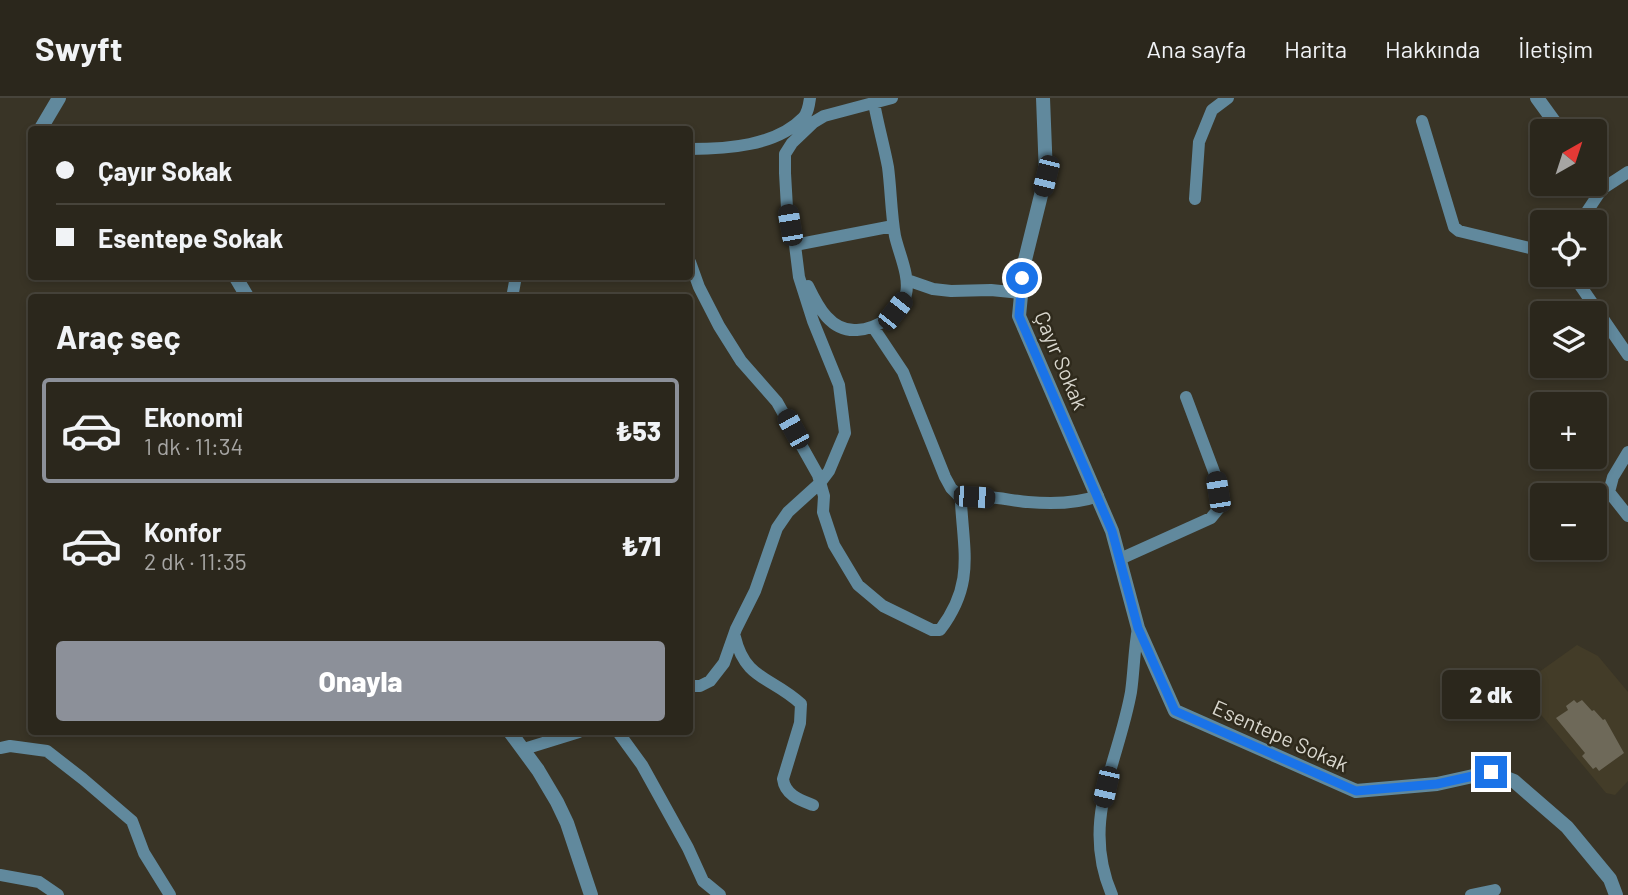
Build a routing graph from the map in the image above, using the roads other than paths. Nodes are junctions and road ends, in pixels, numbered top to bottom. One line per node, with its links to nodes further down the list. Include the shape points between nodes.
1 (59, 98): 10 (street)
2 (810, 98): 11 (street, via 804,117 768,138)
3 (892, 98): 7 (street)
4 (1043, 98): 22 (street, Çayır Sokak, via 1046,176)
5 (1228, 98): 14 (street, via 1212,110 1199,142)
6 (1537, 98): 8 (street)
7 (874, 103): 15 (street); 16 (street, via 824,116 785,154 787,208)
8 (1552, 119)
9 (1422, 121): 17 (street, via 1454,228)
10 (42, 126)
11 (693, 149)
12 (1628, 172): 13 (street)
13 (1607, 180)
14 (1195, 199)
15 (894, 226): 16 (street); 20 (street)
16 (795, 245): 18 (street)
17 (1530, 248)
18 (797, 260): 23 (street, via 813,297 832,322 846,330); 27 (street, via 813,321 839,385 844,416 840,449)
19 (693, 270): 27 (street, via 719,326 785,415)
20 (907, 281): 22 (street, via 951,291); 23 (street, via 906,297 883,323)
21 (1581, 287): 24 (street)
22 (1020, 293): 28 (street, Çayır Sokak, via 1019,316)
23 (873, 327): 29 (street, via 903,372 945,477)
24 (1628, 355)
25 (1186, 397): 31 (street, via 1216,477 1220,507 1211,518)
26 (1628, 453): 30 (street, via 1609,492)
27 (820, 483): 29 (street, via 834,545 858,585 883,606 932,630 940,629 949,618 965,580); 33 (street, via 777,528)
28 (1098, 496): 29 (street, via 1079,502); 31 (street, Çayır Sokak)
29 (963, 499)
30 (1628, 516)
31 (1120, 559): 32 (street, Çayır Sokak)
32 (1138, 628): 47 (street, via 1131,691 1100,812 1102,873); 49 (street, Esentepe Sokak, via 1175,711 1356,791 1437,784 1491,772 1514,780 1567,827 1610,879)
33 (735, 633): 34 (street, via 718,674); 40 (street, via 739,655 750,668 801,704 783,779 799,800)
34 (693, 686)
35 (512, 735): 39 (street)
36 (569, 735): 39 (street)
37 (620, 735): 46 (street, via 642,765 703,881)
38 (0, 748): 44 (street, via 47,751 113,804 132,821 144,853)
39 (524, 749): 45 (street, via 567,823)
40 (813, 806)
41 (0, 876): 43 (street, via 39,882)
42 (1495, 890): 48 (street)
43 (58, 895)
44 (170, 895)
45 (591, 895)
46 (720, 895)
47 (1112, 895)
48 (1471, 895)
49 (1616, 895)

